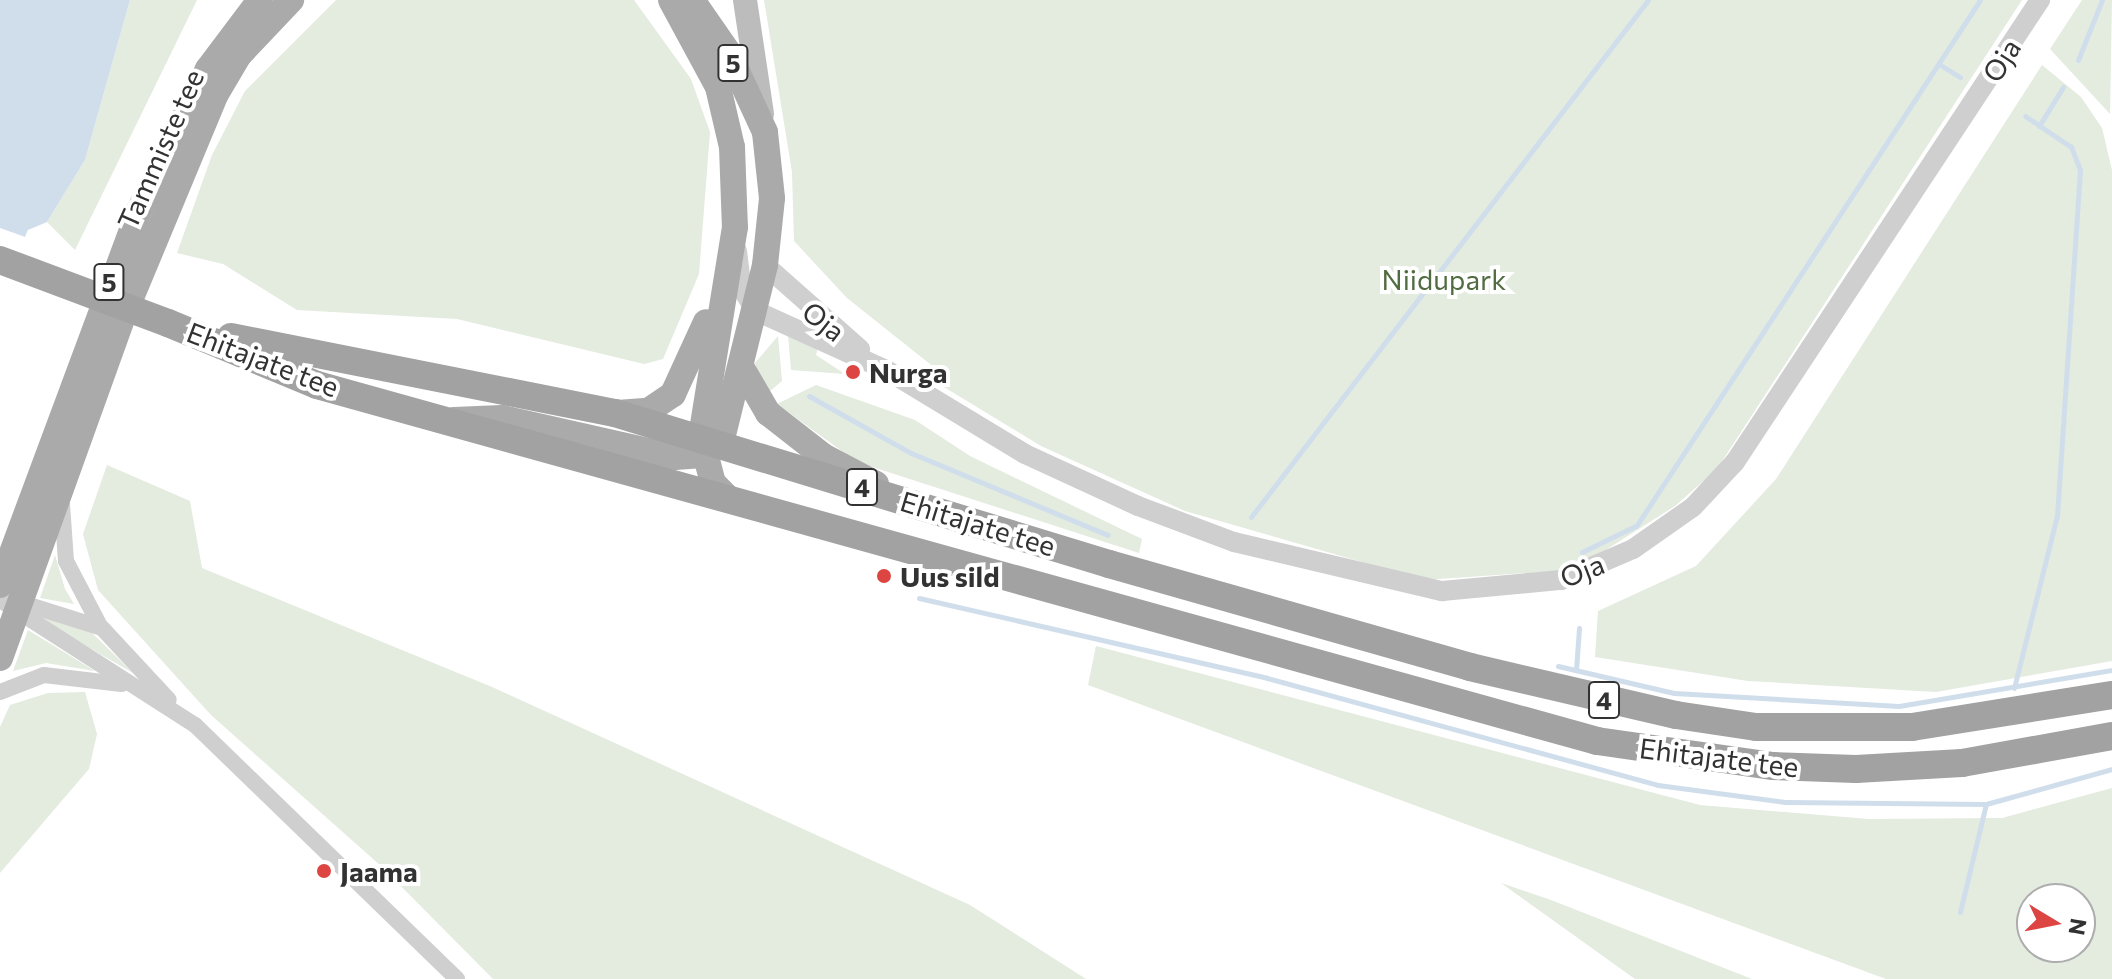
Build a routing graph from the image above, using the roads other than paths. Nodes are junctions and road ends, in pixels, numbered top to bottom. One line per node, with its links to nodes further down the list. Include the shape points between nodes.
1 (260, 0): 21 (main road, Tammiste tee / 5, via 208,69 140,209)
2 (291, 0): 18 (main road, Tammiste tee / 5, via 239,55 216,94 123,317)
3 (671, 0): 8 (main road, 5, via 700,44 727,118)
4 (692, 0): 7 (main road, 5, via 728,52)
5 (745, 0): 7 (main road)
6 (2040, 0): 14 (street, Oja, via 1735,462 1693,507 1633,549 1561,580 1442,591 1234,542 1025,454)
7 (765, 132): 10 (main road, 5, via 772,198)
8 (735, 227): 11 (street, via 742,289); 15 (main road, via 696,352 673,394 648,411); 17 (main road, 5)
9 (0, 260): 12 (highway, 4, bridge)
10 (765, 265): 11 (main road, 5); 14 (street, Oja)
11 (756, 311): 13 (main road, 5); 14 (street, Oja)
12 (168, 323): 15 (highway, Ehitajate tee / 4); 16 (highway, Ehitajate tee / 4, via 317,385)
13 (743, 370): 17 (main road, 5); 20 (main road, via 762,408 839,465 874,483 1084,547)
14 (888, 371)
15 (615, 413): 17 (highway, Ehitajate tee / 4)
16 (453, 420): 17 (main road, via 502,418 625,450); 19 (highway, Ehitajate tee / 4)
17 (709, 445): 19 (main road, via 713,483); 20 (highway, Ehitajate tee / 4)
18 (62, 495): 22 (main road, Tammiste tee / 5); 23 (street, via 66,561)
19 (730, 500): 29 (highway, Ehitajate tee / 4, via 1487,712 1668,754 1856,769 1962,763)
20 (1109, 564): 27 (highway, Ehitajate tee / 4, via 1576,694 1756,727 1912,727)
21 (0, 585)
22 (10, 603): 23 (street); 24 (main road, Tammiste tee / 5); 25 (street)
23 (102, 628): 28 (street)
24 (0, 658)
25 (139, 687): 26 (street, via 44,675); 28 (street)
26 (0, 692)
27 (2112, 695)
28 (177, 711): 30 (street)
29 (2112, 736)
30 (457, 979)

